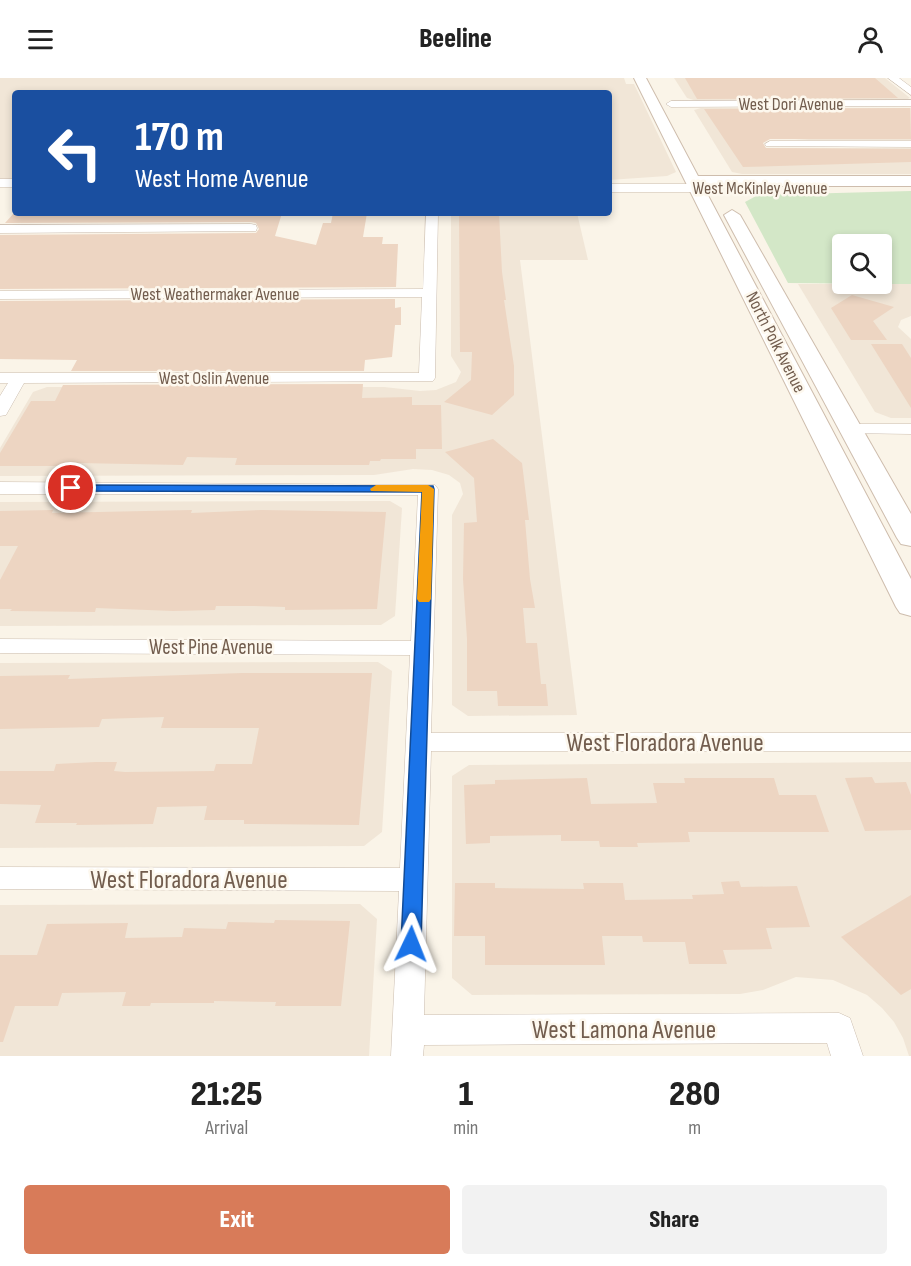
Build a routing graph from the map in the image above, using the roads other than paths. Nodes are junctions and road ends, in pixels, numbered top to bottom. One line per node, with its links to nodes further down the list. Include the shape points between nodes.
1 (640, 78): 11 (main road, North Polk Avenue)
2 (657, 78): 6 (main road, North Polk Avenue)
3 (893, 78): 4 (street)
4 (911, 92)
5 (911, 103): 6 (street, West Dori Avenue)
6 (671, 104): 11 (main road, North Polk Avenue)
7 (770, 144): 8 (street)
8 (911, 144)
9 (911, 181): 11 (main road, West McKinley Avenue)
10 (612, 183): 11 (street, West McKinley Avenue)
11 (706, 185): 12 (main road, West McKinley Avenue); 18 (main road, North Polk Avenue); 22 (main road, North Polk Avenue)
12 (911, 187)
13 (432, 216): 16 (street)
14 (251, 228): 15 (street)
15 (0, 229)
16 (430, 293): 17 (street, West Weathermaker Avenue); 20 (street, West Oslin Avenue, via 428,378)
17 (0, 295)
18 (778, 346): 22 (main road, via 794,355 826,417); 26 (main road, North Polk Avenue)
19 (0, 378): 20 (street, West Oslin Avenue)
20 (20, 378): 21 (street)
21 (0, 411)
22 (852, 429): 23 (street); 25 (main road, North Polk Avenue)
23 (911, 429)
24 (0, 488): 28 (street, via 428,489)
25 (911, 538)
26 (911, 608)
27 (0, 646): 28 (street, West Pine Avenue)
28 (422, 648): 29 (street)
29 (419, 742): 30 (street, West Floradora Avenue); 32 (street)
30 (911, 742)
31 (0, 878): 32 (street, West Floradora Avenue)
32 (414, 880): 34 (street)
33 (843, 1042): 34 (street, West Lamona Avenue)
34 (408, 1043)

